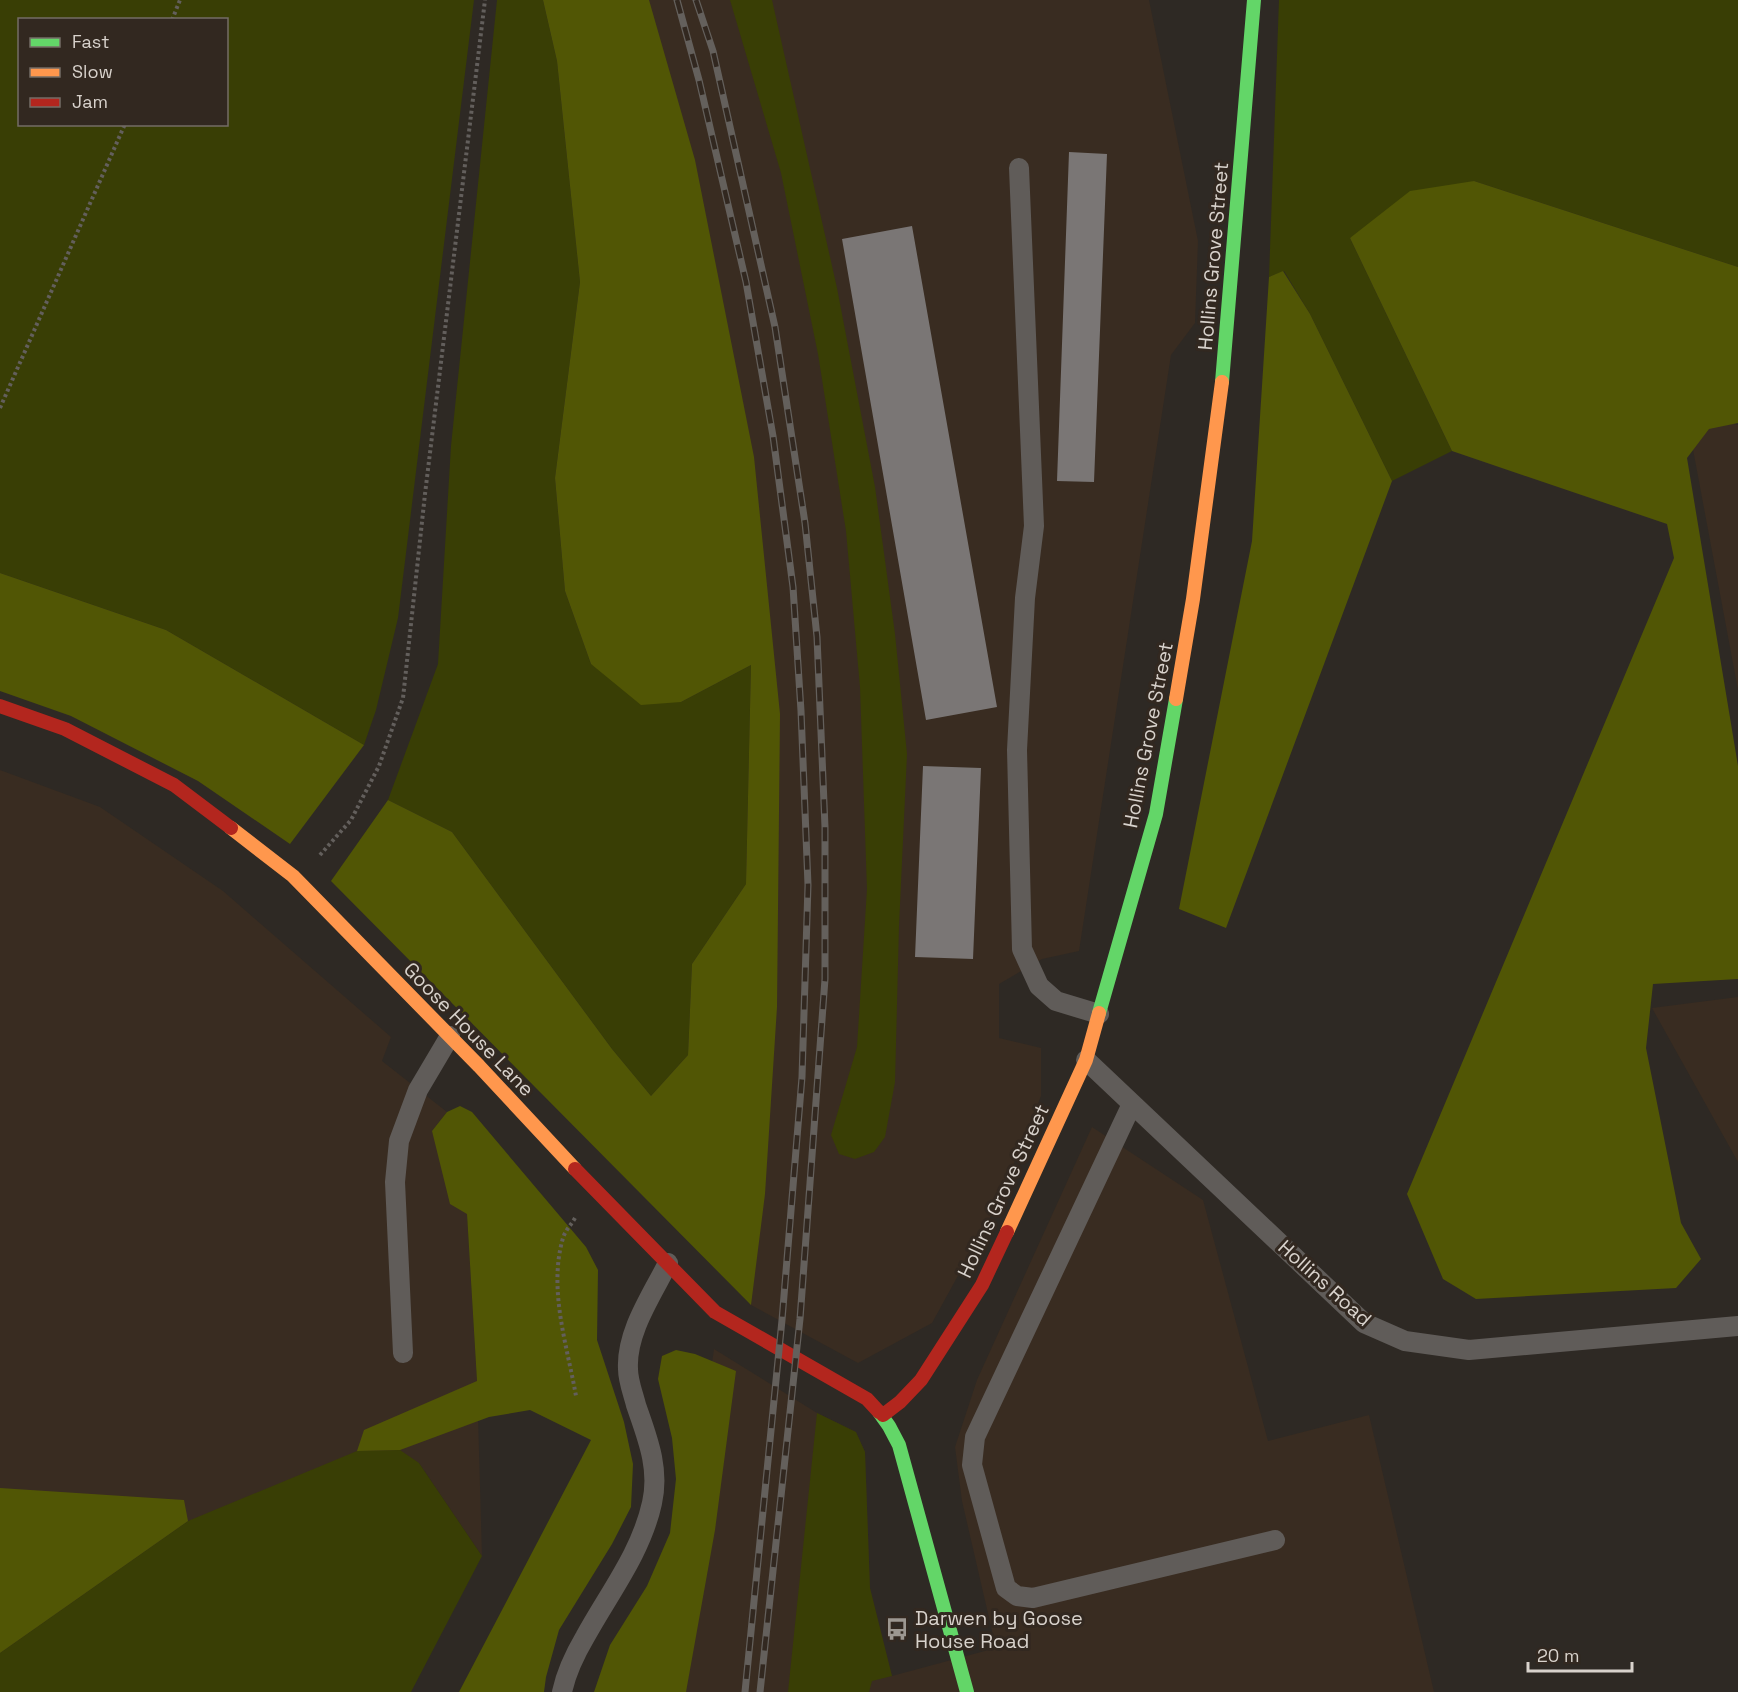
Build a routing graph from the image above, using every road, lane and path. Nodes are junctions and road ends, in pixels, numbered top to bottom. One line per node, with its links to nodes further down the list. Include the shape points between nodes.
1 (180, 0): 4 (path)
2 (485, 0): 9 (path, via 403,698 379,766 351,820)
3 (1254, 0): 10 (street, Hollins Grove Street, via 1221,391 1193,599 1156,814)
4 (173, 18)
5 (124, 126): 7 (path)
6 (1019, 168): 10 (lane, via 1034,526 1025,598 1017,750 1022,949 1039,986 1056,1001)
7 (0, 408)
8 (0, 706): 9 (street, Goose House Lane, via 65,729 174,785)
9 (297, 880): 11 (street, Goose House Lane)
10 (1099, 1014): 12 (street, Hollins Grove Street)
11 (450, 1036): 14 (street, Goose House Lane); 17 (lane, via 418,1090 399,1141 395,1182)
12 (1086, 1060): 13 (lane, Hollins Road); 19 (street, Hollins Grove Street, via 982,1285 921,1380)
13 (1132, 1104): 16 (lane, Hollins Road, via 1364,1323 1405,1341 1469,1350); 20 (lane, via 975,1437 972,1465 1006,1588 1017,1596 1033,1598)
14 (594, 1191): 15 (street, Goose House Lane); 18 (path, via 563,1236 557,1268 558,1306)
15 (668, 1263): 19 (street, Goose House Lane, via 714,1312 867,1399); 21 (lane, via 634,1331 628,1356 627,1371 653,1455 655,1478 644,1534 578,1649)
16 (1738, 1326)
17 (403, 1353)
18 (576, 1396)
19 (883, 1415): 22 (street, Goose House Lane, via 899,1445)
20 (1275, 1540)
21 (562, 1692)
22 (967, 1692)

